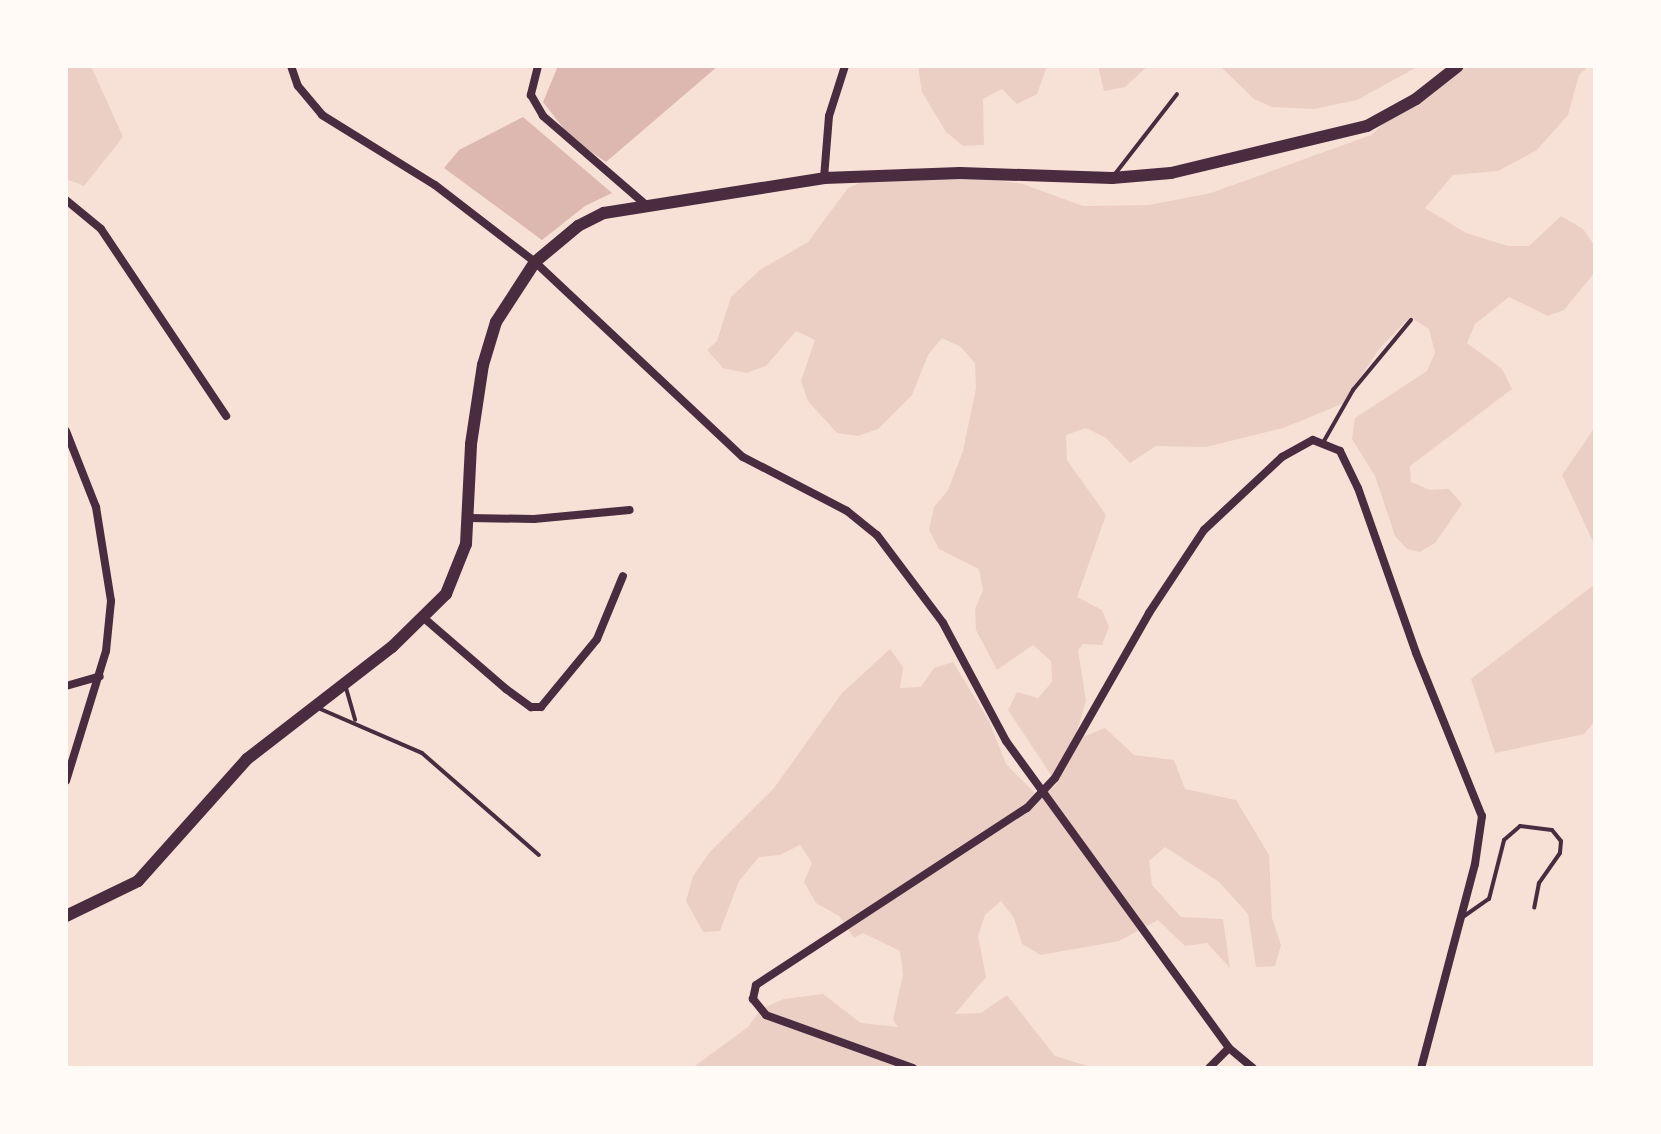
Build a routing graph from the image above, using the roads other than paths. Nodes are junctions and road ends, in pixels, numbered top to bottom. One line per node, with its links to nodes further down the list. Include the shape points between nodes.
1 (291, 66): 10 (street, via 298,86 322,115 435,185)
2 (538, 66): 9 (street, via 531,95 543,116)
3 (845, 66): 6 (street, via 829,116)
4 (1458, 66): 7 (main road, via 1389,117 1367,126 1171,173)
5 (1177, 94): 7 (lane)
6 (824, 178): 7 (main road, via 960,173); 9 (main road)
7 (1112, 178)
8 (66, 200): 12 (street, via 101,229)
9 (646, 205): 10 (main road, via 604,213 578,226)
10 (535, 262): 16 (main road, via 496,322 483,365 471,444); 25 (street, via 743,457 847,511 877,535 943,623 992,718)
11 (1411, 320): 14 (lane, via 1353,390)
12 (226, 416)
13 (66, 431): 19 (street, via 96,507 109,573 109,627)
14 (1324, 441): 25 (street, via 1303,443 1282,457 1204,530); 29 (street, via 1340,451 1358,488 1416,653 1480,807 1482,833)
15 (630, 510): 16 (street, via 534,519)
16 (469, 518): 18 (main road, via 459,569)
17 (623, 576): 18 (street, via 597,639 541,707 531,707 506,689)
18 (425, 619): 20 (main road)
19 (100, 676): 21 (street); 24 (street)
20 (345, 682): 22 (main road); 23 (lane)
21 (66, 686)
22 (312, 706): 23 (lane); 28 (main road, via 247,759 138,881)
23 (355, 720): 26 (lane, via 432,760)
24 (66, 781)
25 (1044, 790): 30 (street); 31 (street, via 1008,824 776,967 756,985 753,999 766,1015)
26 (539, 855)
27 (1534, 908): 29 (lane, via 1539,883 1560,853 1561,841 1552,830 1520,826 1504,840 1489,899)
28 (66, 916)
29 (1460, 919): 34 (street)
30 (1229, 1048): 32 (street); 33 (street)
31 (913, 1068)
32 (1209, 1068)
33 (1253, 1068)
34 (1421, 1068)

